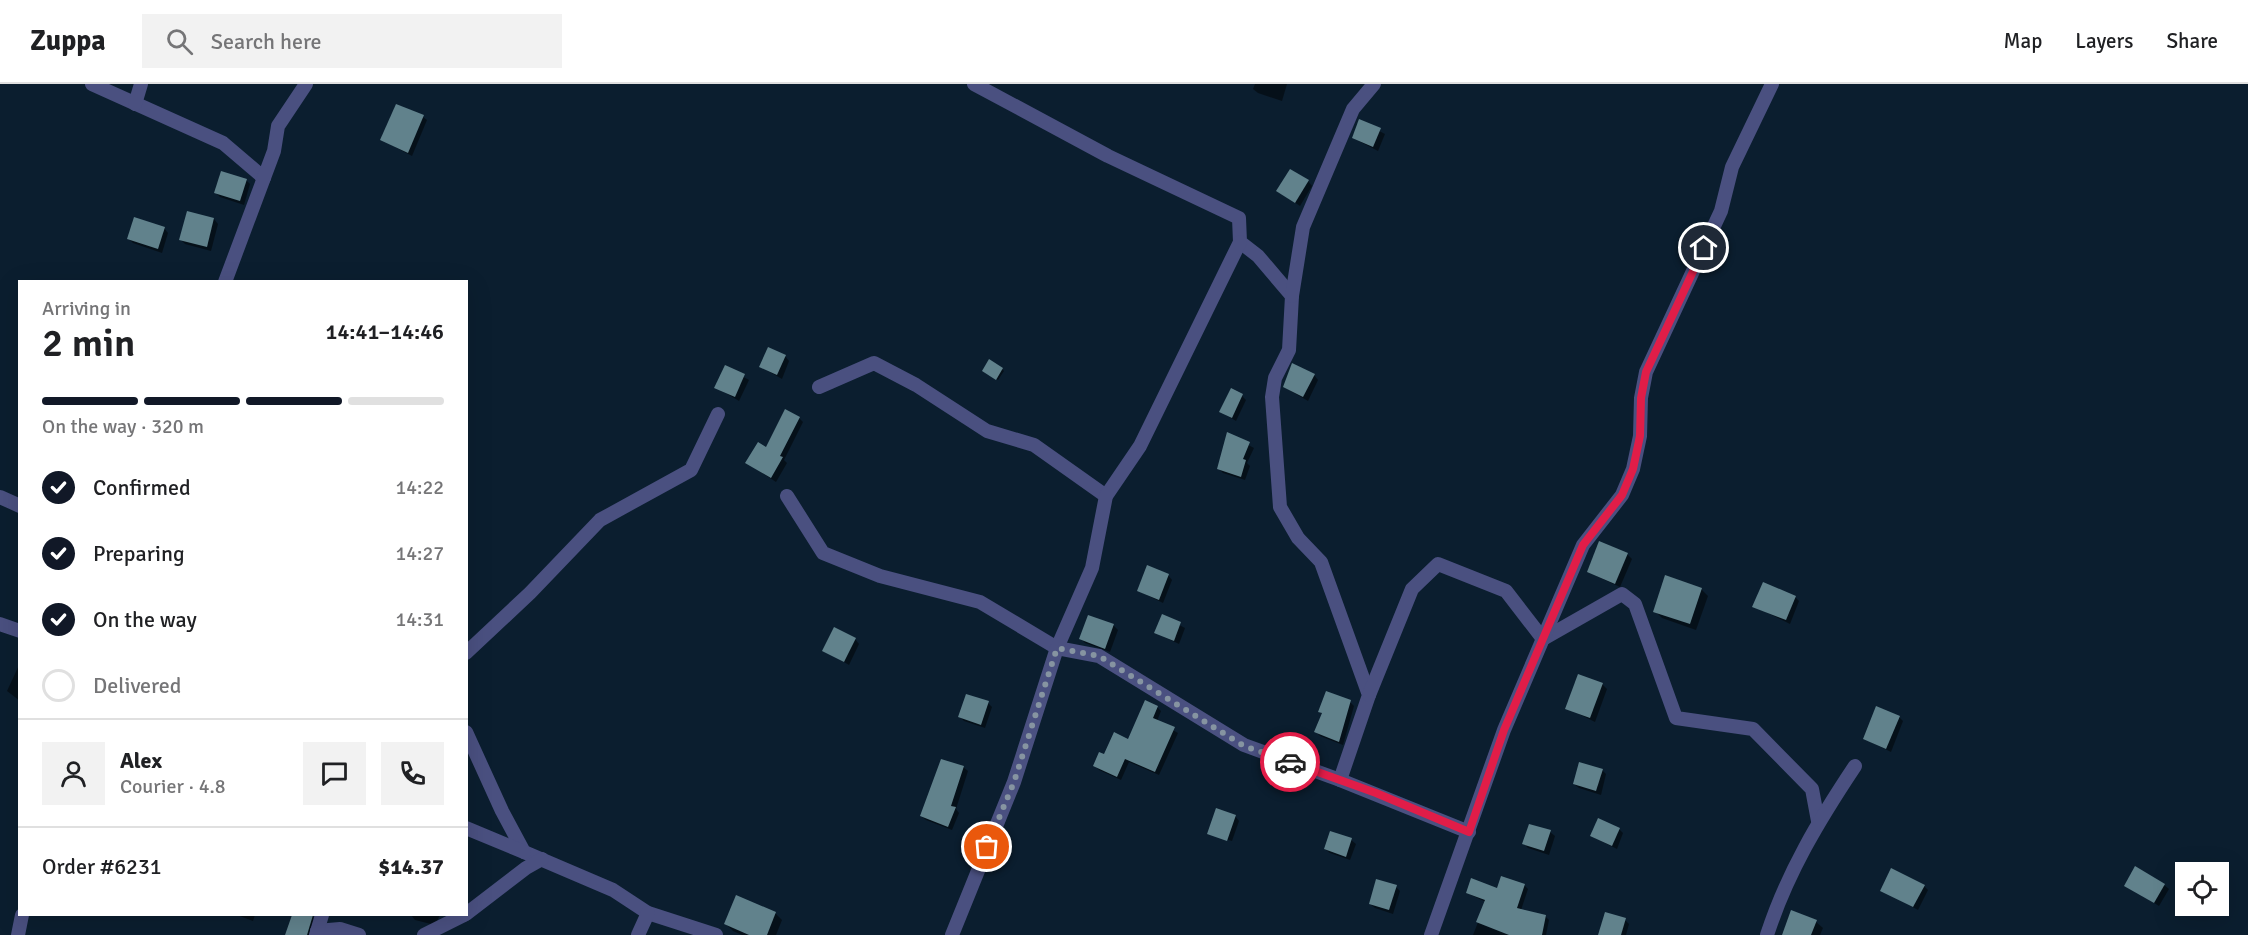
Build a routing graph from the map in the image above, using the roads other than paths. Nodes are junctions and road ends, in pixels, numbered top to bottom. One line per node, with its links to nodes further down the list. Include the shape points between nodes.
1 (92, 84): 7 (street)
2 (141, 84): 7 (street)
3 (306, 84): 8 (street, via 278,126)
4 (975, 84): 9 (street, via 1108,156 1239,218)
5 (1374, 84): 11 (street, via 1353,109 1303,227)
6 (1772, 84): 20 (street, via 1732,167 1721,212 1646,372 1633,469 1622,495 1583,545)
7 (135, 104): 8 (street, via 223,143)
8 (264, 178): 10 (street)
9 (1240, 242): 11 (street, via 1258,256); 15 (street, via 1140,446)
10 (226, 280)
11 (1292, 296): 23 (street, via 1289,350 1275,378 1272,398 1280,507 1298,538 1321,562)
12 (819, 387): 15 (street, via 874,363 987,431 1034,445)
13 (718, 414): 22 (street, via 691,470 600,520)
14 (787, 496): 21 (street, via 823,552 880,576 980,602)
15 (1106, 496): 21 (street, via 1092,568)
16 (0, 497): 17 (street)
17 (18, 505)
18 (0, 624): 19 (street)
19 (18, 630)
20 (1543, 639): 23 (street, via 1506,591 1438,564 1412,589); 27 (street, via 1622,594 1635,604 1676,718 1753,729 1812,789); 29 (street, via 1504,730)
21 (1057, 648): 26 (street, via 1099,656 1244,746); 43 (street, via 1014,782)
22 (468, 651)
23 (1369, 695): 26 (street)
24 (468, 736): 30 (street)
25 (1855, 766): 27 (street)
26 (1340, 780): 29 (street)
27 (1818, 821): 45 (street)
28 (468, 829): 30 (street)
29 (1469, 832): 44 (street)
30 (524, 852): 31 (street)
31 (542, 859): 32 (street); 33 (street, via 613,890)
32 (468, 912)
33 (648, 913): 41 (street); 42 (street)
34 (22, 916): 38 (street)
35 (322, 916): 37 (street)
36 (461, 916): 40 (street)
37 (317, 933): 39 (street, via 340,929)
38 (18, 935)
39 (359, 935)
40 (424, 935)
41 (638, 935)
42 (716, 935)
43 (952, 935)
44 (1431, 935)
45 (1767, 935)

